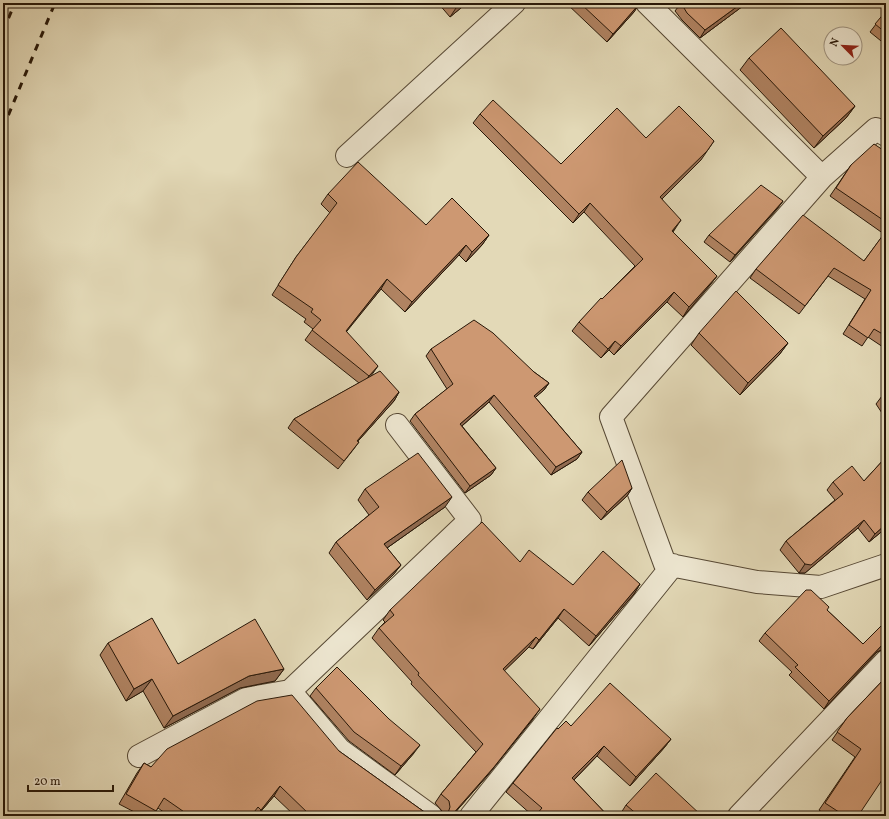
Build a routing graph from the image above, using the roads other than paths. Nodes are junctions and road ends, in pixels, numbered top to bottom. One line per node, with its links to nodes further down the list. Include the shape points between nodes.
1 (514, 3): 4 (street)
2 (647, 3): 5 (street)
3 (886, 136): 5 (street, via 876,129)
4 (347, 156)
5 (822, 177): 7 (street, via 610,417 665,564)
6 (397, 425): 10 (street, via 470,520)
7 (673, 565): 8 (street, via 756,582 821,587); 13 (street)
8 (886, 565)
9 (886, 661): 14 (street)
10 (290, 691): 11 (street, via 246,699); 12 (street, via 340,750)
11 (139, 756)
12 (431, 816)
13 (471, 816)
14 (739, 816)

